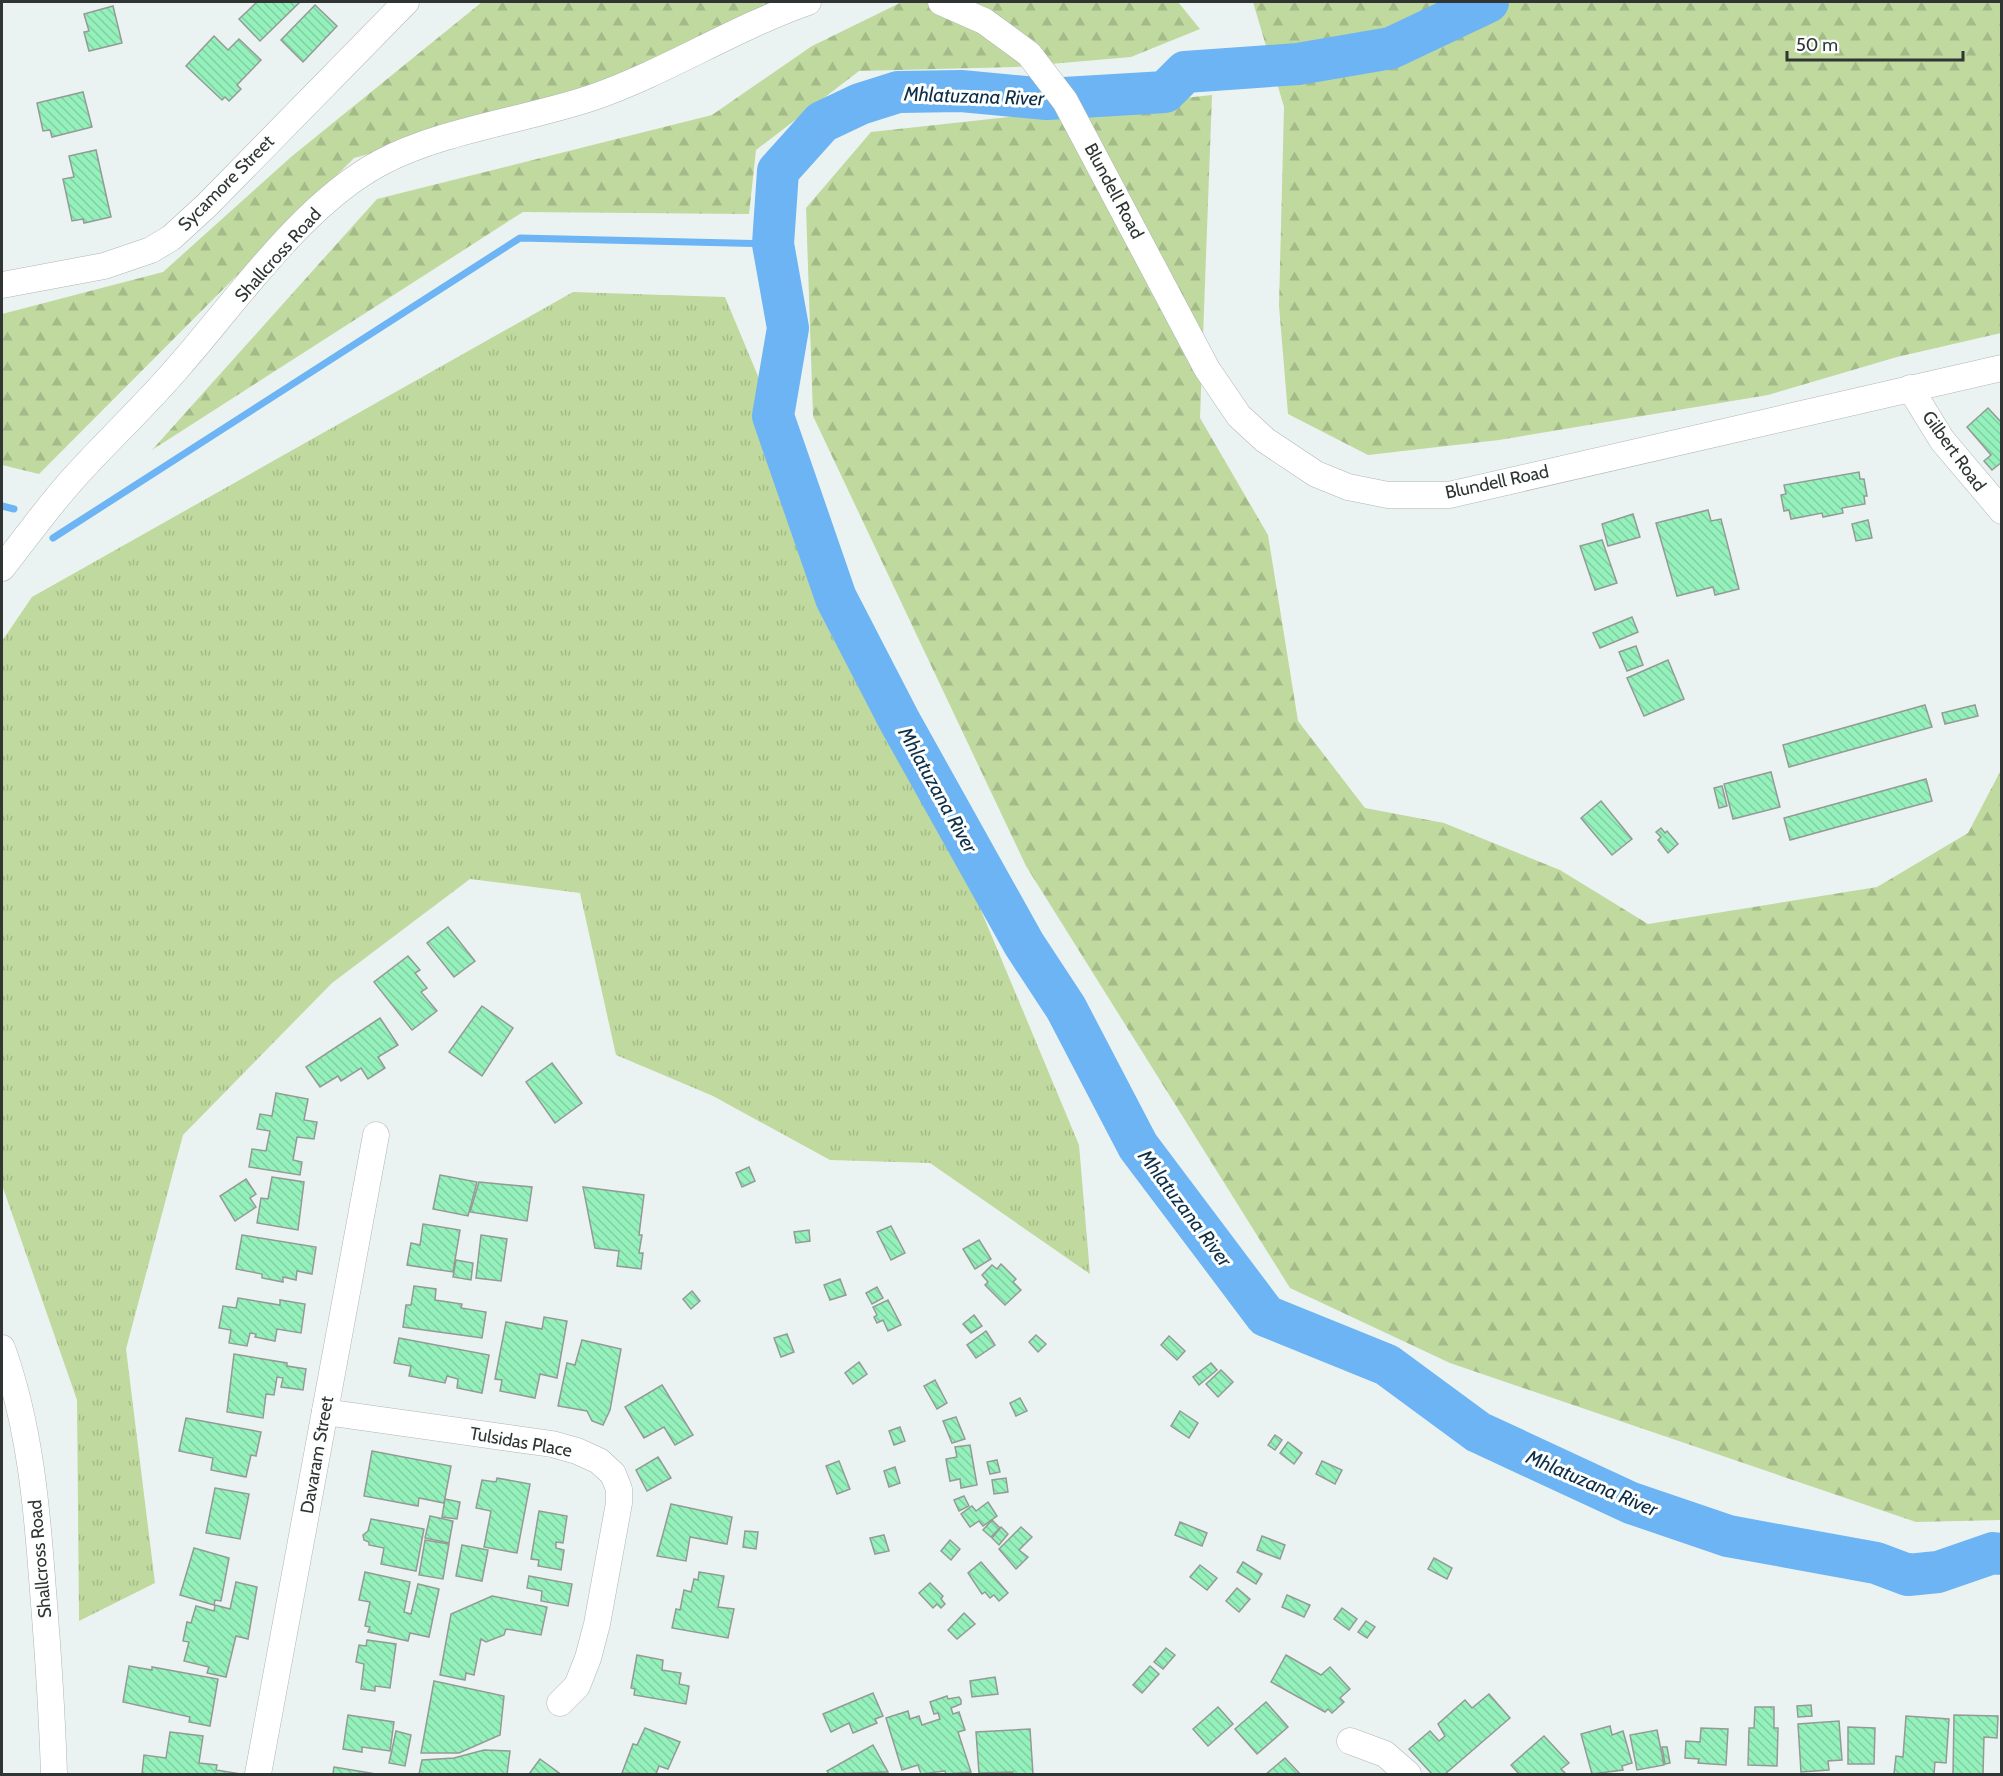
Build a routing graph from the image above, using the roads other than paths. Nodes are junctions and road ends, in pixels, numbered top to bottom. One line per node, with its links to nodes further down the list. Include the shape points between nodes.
1 (406, 2): 4 (street, Sycamore Street, via 171,238 151,250 104,266)
2 (808, 2): 8 (street, Shallcross Road, via 772,14 664,69 594,97 446,137 380,163 338,191 291,235 144,407 72,481)
3 (941, 2): 6 (street, Blundell Road, via 984,21 1029,54 1065,101 1223,394 1239,416 1265,440 1316,474 1348,487 1388,495 1449,495)
4 (2, 285)
5 (2001, 368): 6 (street, Blundell Road)
6 (1910, 388): 7 (street, Gilbert Road, via 1942,440)
7 (2001, 511)
8 (2, 568)
9 (376, 1135): 11 (street, Davaram Street)
10 (2, 1347): 14 (street, Shallcross Road, via 15,1385 30,1455 41,1555)
11 (325, 1412): 12 (street, Tulsidas Place, via 552,1444 599,1461 613,1474 619,1503 597,1624 577,1686); 15 (street, Davaram Street)
12 (560, 1703)
13 (1350, 1741): 16 (street, via 1385,1754)
14 (54, 1774)
15 (258, 1774)
16 (1408, 1774)

